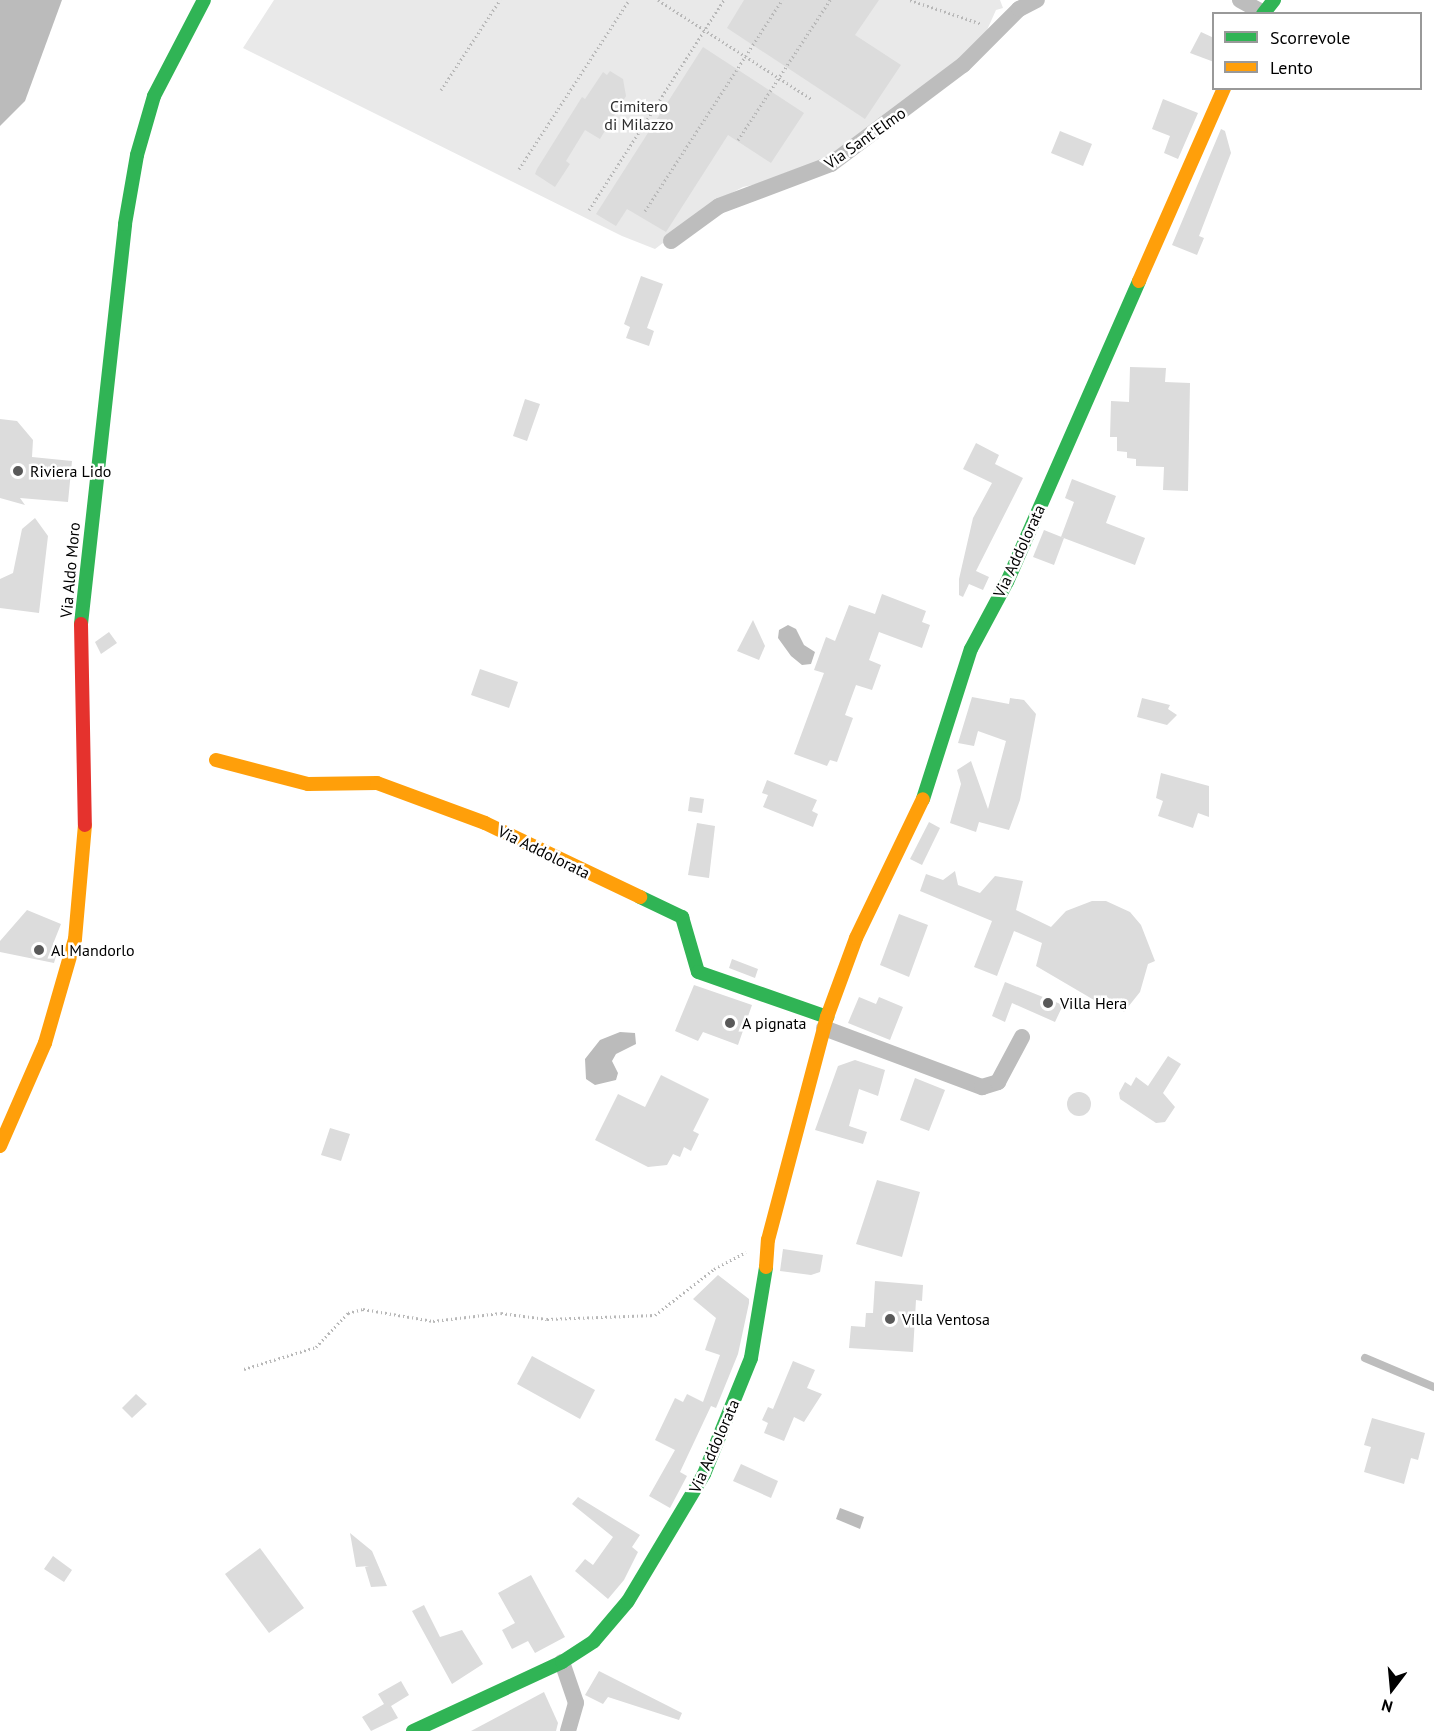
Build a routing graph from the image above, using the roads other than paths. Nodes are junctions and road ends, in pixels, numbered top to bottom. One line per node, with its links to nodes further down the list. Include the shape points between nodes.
1 (204, 0): 12 (street, Via Aldo Moro, via 154,96 137,155 83,602 87,803 75,939 45,1042)
2 (1037, 0): 8 (street, Via Sant'Elmo, via 1019,9 963,65 831,165 719,206)
3 (1240, 0): 5 (street)
4 (1274, 0): 6 (street)
5 (1261, 12)
6 (1264, 12)
7 (1223, 90): 10 (street, Via Addolorata, via 1007,582 971,649 950,725 922,802 856,938)
8 (671, 241)
9 (216, 760): 10 (street, Via Addolorata, via 308,784 377,783 485,823 682,917 698,972)
10 (825, 1023): 11 (street, Via Addolorata, via 982,1087 998,1082); 15 (street, Via Addolorata, via 768,1240 762,1305 751,1358 704,1474 628,1601 594,1641)
11 (1022, 1037)
12 (0, 1146)
13 (1365, 1358): 14 (lane)
14 (1434, 1387)
15 (562, 1662): 16 (street, Via Addolorata); 17 (street, via 576,1703)
16 (413, 1731)
17 (568, 1731)

